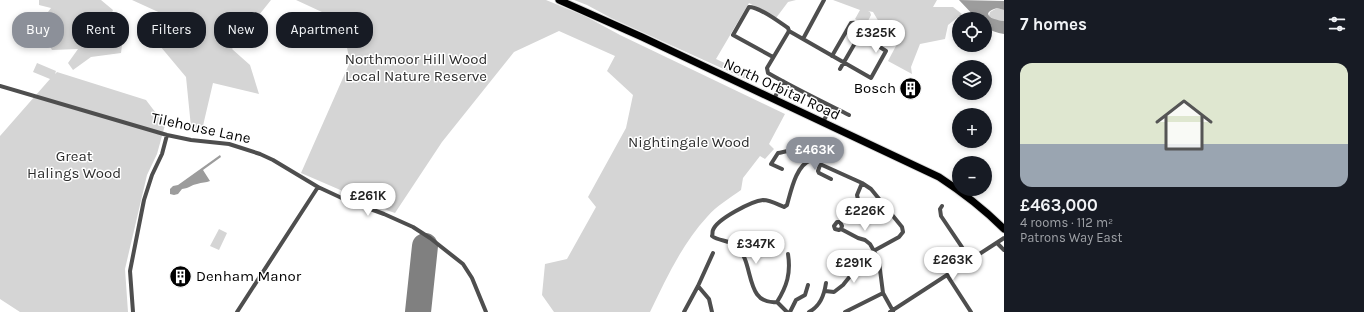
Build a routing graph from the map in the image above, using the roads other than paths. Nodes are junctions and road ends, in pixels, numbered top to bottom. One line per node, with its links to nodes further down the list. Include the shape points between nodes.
1 (559, 0): 12 (main road, North Orbital Road)
2 (824, 0): 5 (street)
3 (789, 31): 5 (street); 7 (street); 7 (street, via 769,16 750,7 733,35)
4 (860, 34): 6 (street, via 861,25 851,23); 8 (street); 8 (street, via 886,51 871,78)
5 (803, 39): 6 (street)
6 (832, 56): 8 (street)
7 (773, 57): 10 (street, via 766,70)
8 (844, 63): 9 (street)
9 (840, 69)
10 (783, 82): 12 (street); 13 (street)
11 (0, 86): 16 (street, Tilehouse Lane)
12 (774, 100): 15 (main road, North Orbital Road)
13 (831, 106): 14 (street); 15 (street)
14 (848, 115)
15 (823, 122): 26 (main road, North Orbital Road, via 938,177 968,197)
16 (166, 135): 22 (street, Tilehouse Lane, via 229,144 260,154); 42 (street, via 162,154 144,200 130,271)
17 (811, 160): 18 (street); 19 (street, via 807,152 800,150 778,153 771,164); 40 (street, via 801,166 787,205 784,207 763,200 734,211 713,230 712,236 716,239 727,240 738,247 758,296 768,303)
18 (820, 164): 20 (street, via 819,173); 21 (street)
19 (782, 169)
20 (831, 179)
21 (862, 183): 23 (street, via 857,195); 29 (street, via 871,189 902,227 903,232 899,237)
22 (318, 187): 43 (street); 44 (street, Tilehouse Lane, via 408,224 459,260 467,268)
23 (859, 204)
24 (942, 206): 33 (street, via 941,216)
25 (841, 229): 29 (street, via 865,240)
26 (1004, 229)
27 (1004, 238): 28 (street)
28 (997, 243): 30 (street); 33 (street)
29 (874, 250): 38 (street, via 863,258 844,285 834,292); 39 (street, via 879,262)
30 (1004, 250)
31 (713, 253): 37 (street)
32 (788, 254): 40 (street, via 789,272 784,290)
33 (970, 259): 34 (street)
34 (947, 275): 41 (street); 51 (street)
35 (826, 283): 38 (street)
36 (808, 285): 48 (street, via 805,295 796,300)
37 (698, 286): 45 (street); 46 (street, via 709,299)
38 (825, 291): 49 (street, via 815,309)
39 (883, 293): 41 (street); 50 (street)
40 (777, 302): 47 (street)
41 (891, 311)
42 (133, 312)
43 (237, 312)
44 (486, 312)
45 (684, 312)
46 (712, 312)
47 (786, 312)
48 (790, 312)
49 (809, 312)
50 (845, 312)
51 (971, 312)

